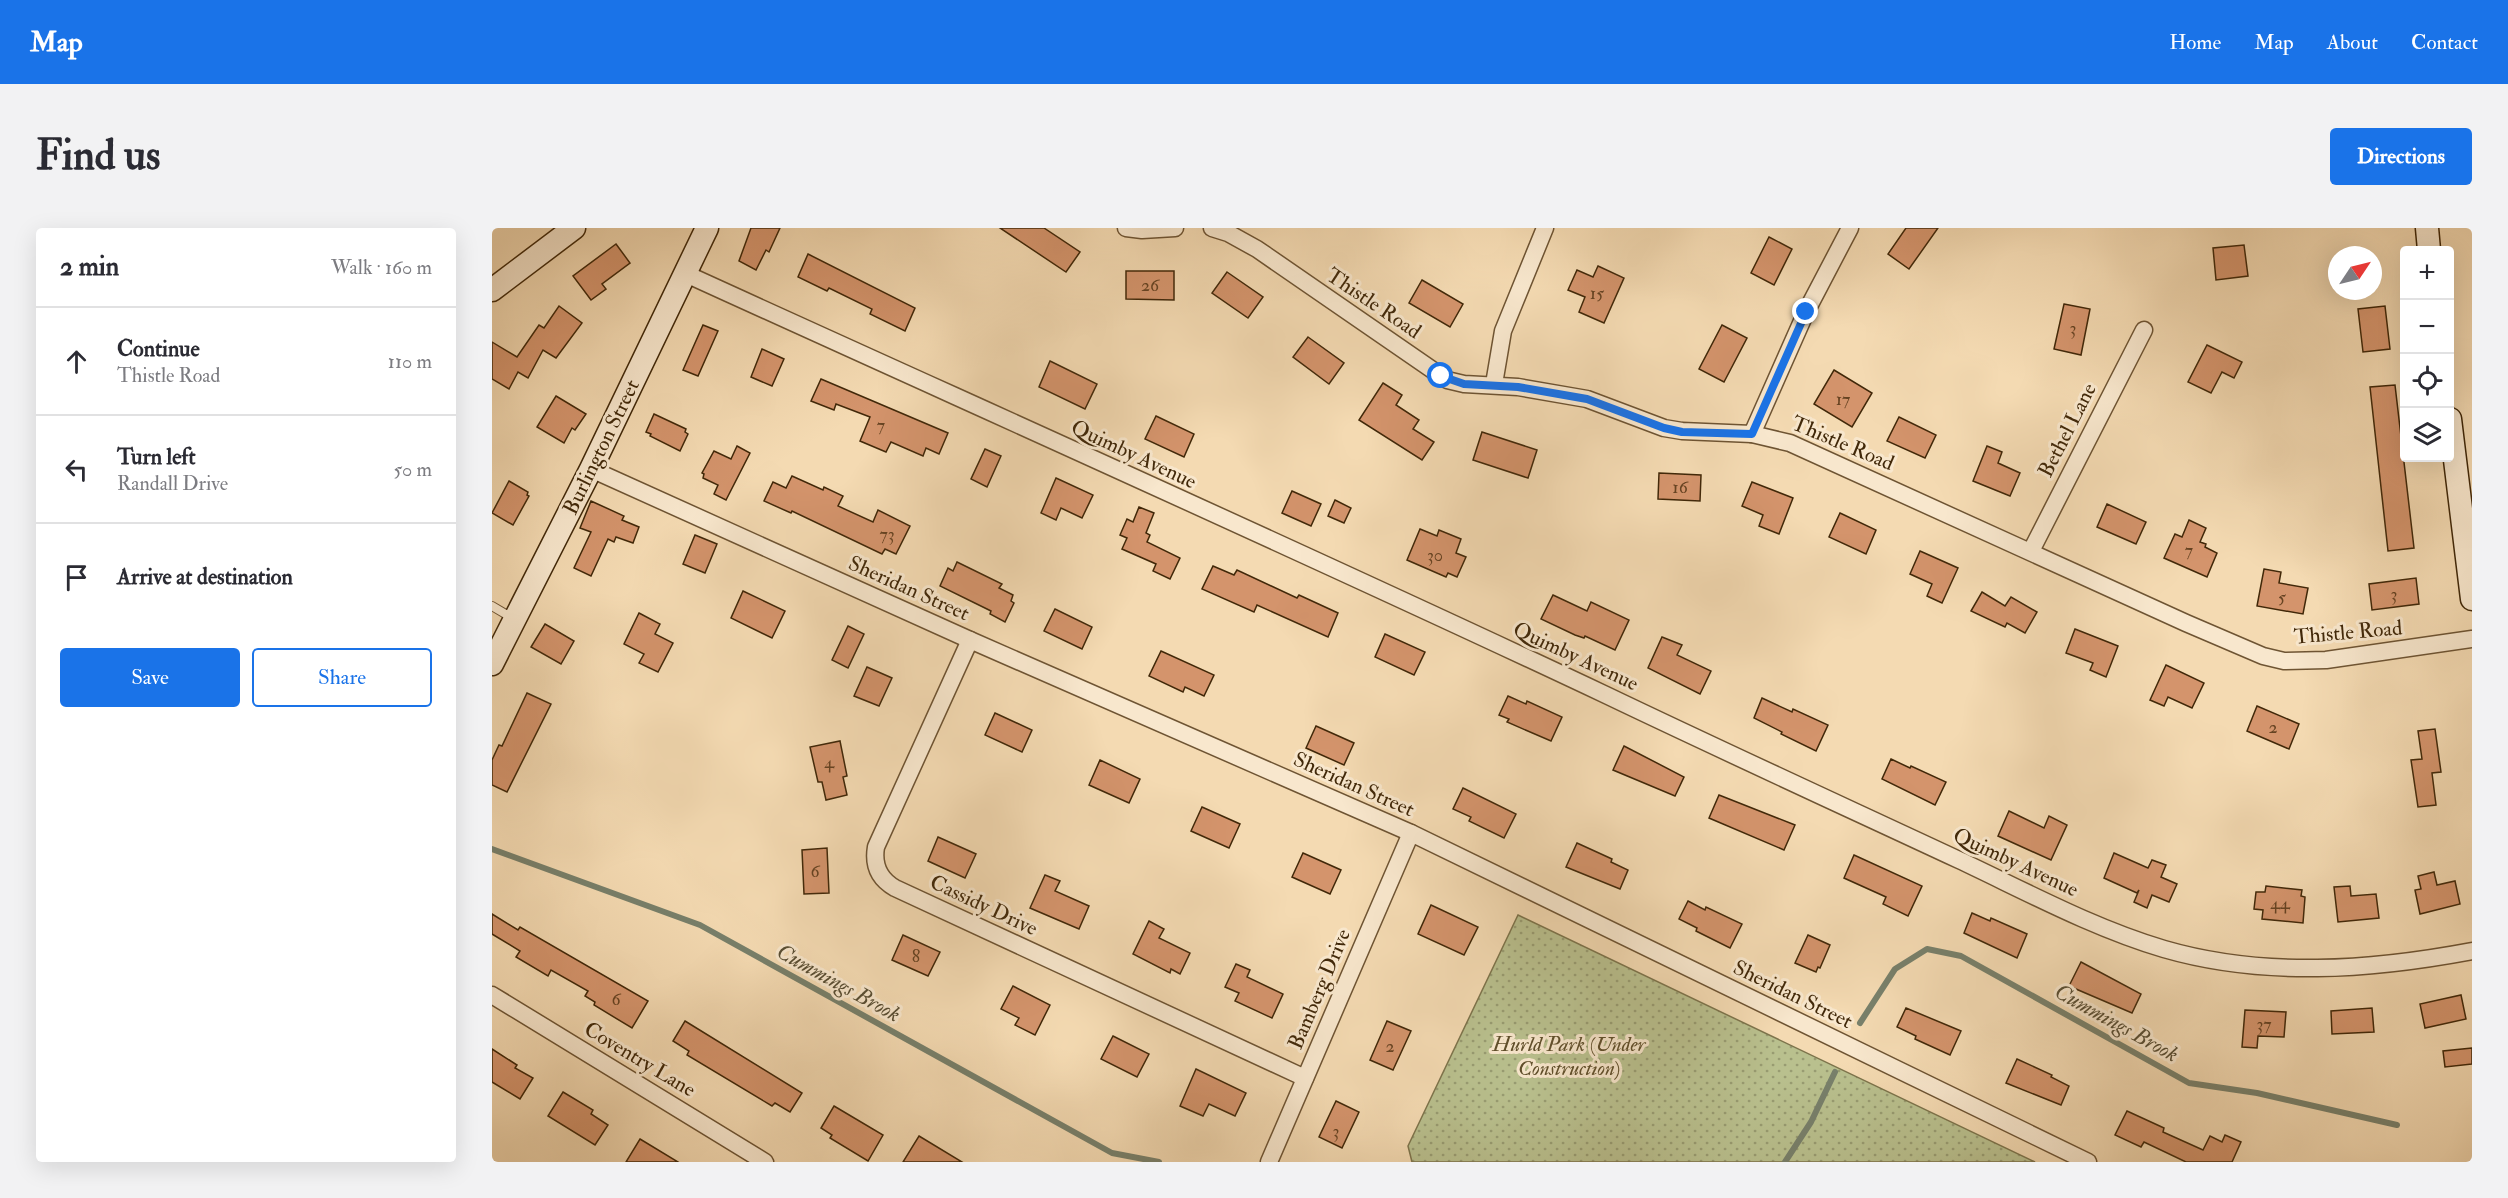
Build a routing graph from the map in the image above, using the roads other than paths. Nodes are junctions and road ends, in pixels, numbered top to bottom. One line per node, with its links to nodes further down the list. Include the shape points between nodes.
1 (574, 228): 11 (street)
2 (707, 228): 10 (street, Burlington Street)
3 (1126, 228): 4 (street)
4 (1175, 228)
5 (1212, 228): 13 (street, Thistle Road, via 1257,249 1448,380)
6 (1545, 228): 13 (street, via 1503,331)
7 (1850, 228): 14 (street, via 1806,312)
8 (2427, 228): 9 (street)
9 (2429, 246)
10 (686, 274): 16 (street, Burlington Street); 25 (street, Quimby Avenue, via 1522,655 2053,904 2140,940 2207,958 2287,968 2396,964)
11 (492, 290)
12 (2144, 330): 17 (street, Bethel Lane)
13 (1494, 384): 14 (street, Thistle Road, via 1587,399 1682,432)
14 (1752, 434): 17 (street, Thistle Road, via 1805,449)
15 (2454, 452): 18 (street)
16 (591, 469): 20 (street, Burlington Street); 22 (street, Sheridan Street)
17 (2031, 551): 21 (street, Thistle Road, via 2232,644 2284,661 2326,660)
18 (2472, 599)
19 (492, 606): 20 (lane)
20 (514, 619): 23 (street, Burlington Street)
21 (2472, 639)
22 (970, 640): 24 (street, Sheridan Street); 27 (street, Cassidy Drive, via 876,847 876,865 881,876 905,893)
23 (492, 664)
24 (1411, 833): 27 (street, Bamberg Drive); 30 (street, Sheridan Street)
25 (2472, 951)
26 (492, 995): 28 (street, Coventry Lane)
27 (1305, 1078): 29 (street, Bamberg Drive)
28 (765, 1162)
29 (1269, 1162)
30 (2088, 1162)

